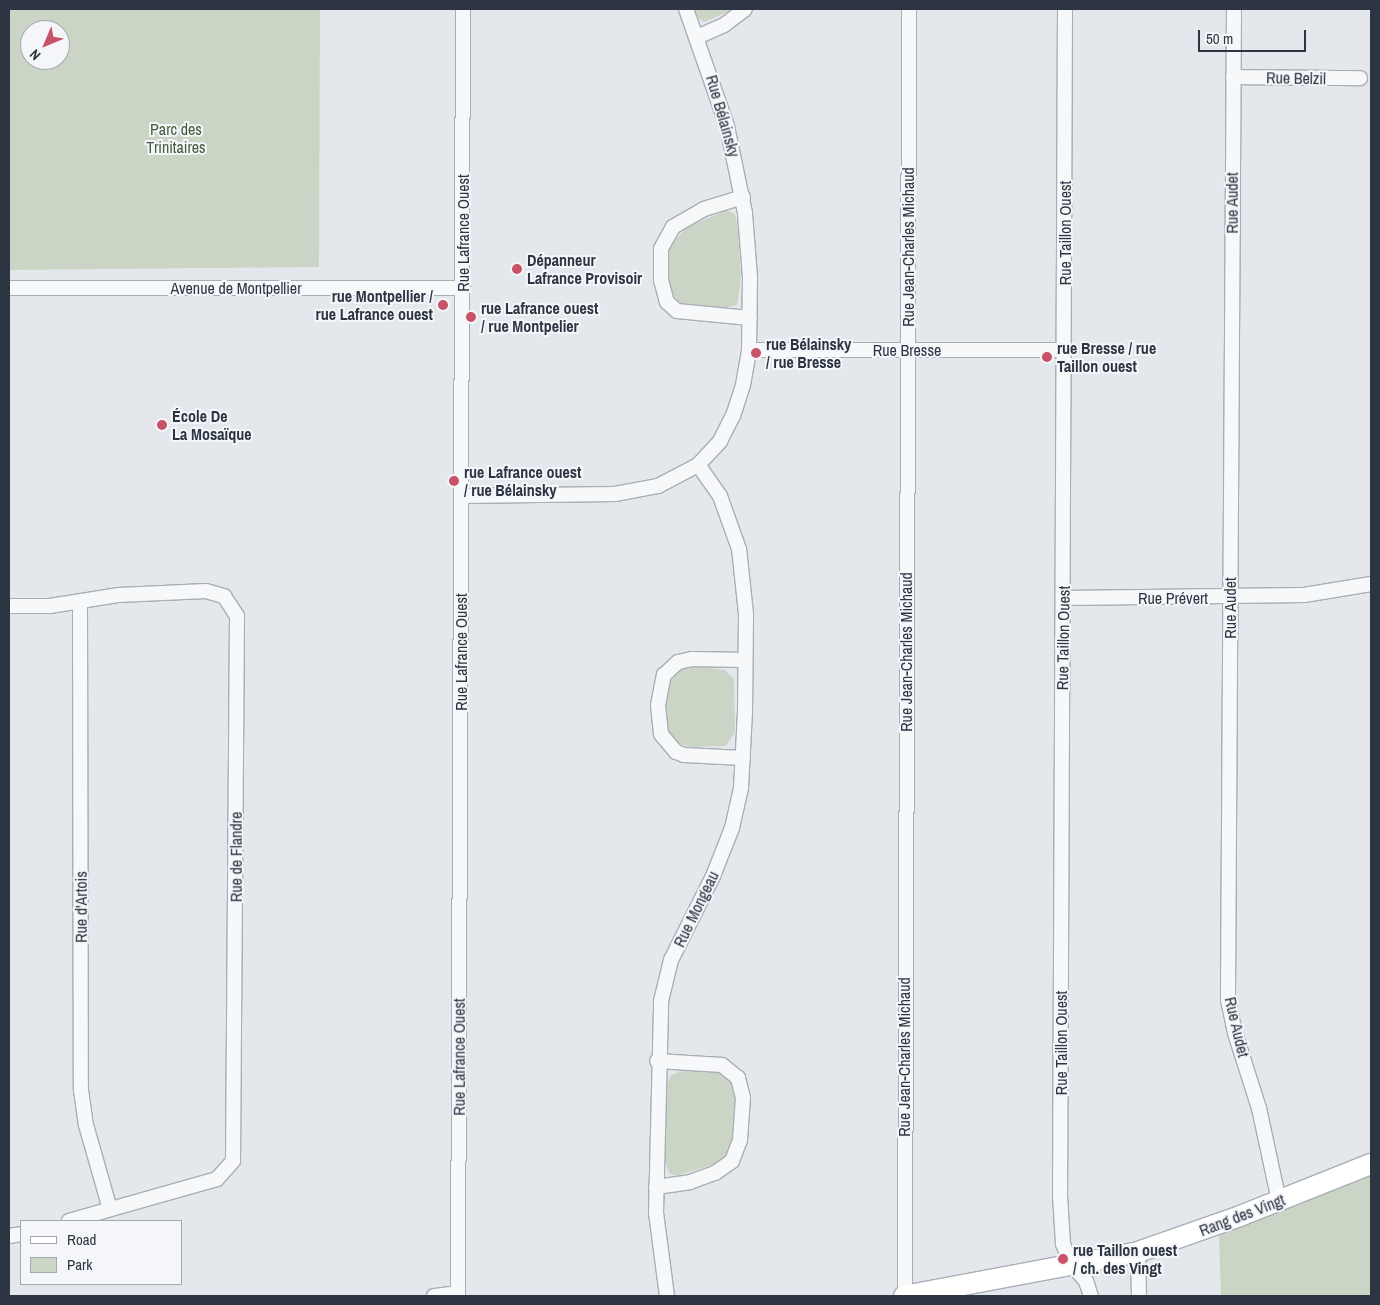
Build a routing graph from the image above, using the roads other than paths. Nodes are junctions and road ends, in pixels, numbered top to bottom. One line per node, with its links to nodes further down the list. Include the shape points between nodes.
1 (463, 9): 12 (street, Rue Lafrance Ouest)
2 (686, 9): 7 (street, Rue Bélainsky)
3 (745, 9): 7 (street, via 724,25)
4 (909, 9): 15 (street, Rue Jean-Charles Michaud)
5 (1065, 9): 16 (street, Rue Taillon Ouest)
6 (1234, 9): 8 (street, Rue Audet)
7 (697, 37): 10 (street, Rue Bélainsky, via 725,118)
8 (1233, 76): 9 (street, Rue Belzil); 20 (street, Rue Audet)
9 (1360, 78)
10 (743, 197): 13 (street, Rue Bélainsky, via 749,253); 13 (street, via 704,209 673,227 661,249 661,280 667,302 677,311)
11 (9, 288): 12 (street, Avenue de Montpellier)
12 (463, 288): 18 (street, Rue Lafrance Ouest)
13 (750, 318): 14 (street, Rue Bélainsky)
14 (749, 350): 15 (street, Rue Bresse); 17 (street, Rue Bélainsky, via 733,416 720,441)
15 (908, 350): 16 (street, Rue Bresse); 37 (street, Rue Jean-Charles Michaud)
16 (1064, 350): 21 (street, Rue Taillon Ouest)
17 (698, 465): 18 (street, Rue Bélainsky, via 676,479 629,493); 24 (street, Rue Mongeau, via 720,496 739,549 745,599)
18 (461, 496): 34 (street, Rue Lafrance Ouest)
19 (1371, 584): 20 (street, Rue Prévert, via 1313,594)
20 (1230, 597): 21 (street, Rue Prévert); 29 (street, Rue Audet, via 1228,1000 1259,1108)
21 (1064, 598): 33 (street, Rue Taillon Ouest, via 1060,1195 1063,1244)
22 (80, 602): 23 (street, Rue de Flandre); 30 (street, Rue d'Artois, via 81,1090 86,1125); 30 (street, Rue de Flandre, via 119,595 210,591 231,602 237,620 234,1156 228,1170 217,1179)
23 (9, 606)
24 (745, 660): 25 (street, Rue Mongeau); 25 (street, via 692,659 678,662 664,676 658,705 661,734 676,752)
25 (743, 758): 26 (street, Rue Mongeau, via 739,800 727,842 665,981)
26 (657, 1061): 28 (street, Rue Mongeau); 28 (street, via 722,1065 738,1078 743,1098 740,1140 732,1161 715,1173 690,1182)
27 (1371, 1164): 29 (street, Rang des Vingt)
28 (656, 1187): 36 (street, Rue Mongeau, via 659,1252)
29 (1279, 1201): 32 (street, Rang des Vingt)
30 (110, 1209): 31 (street, Rue de Flandre)
31 (72, 1220)
32 (1138, 1252): 33 (street, Rang des Vingt); 39 (street)
33 (1072, 1265): 37 (street, Rang des Vingt); 38 (street, Rue Taillon Ouest, via 1086,1281)
34 (458, 1295): 35 (street)
35 (434, 1296)
36 (667, 1296)
37 (904, 1296)
38 (1091, 1296)
39 (1139, 1296)

